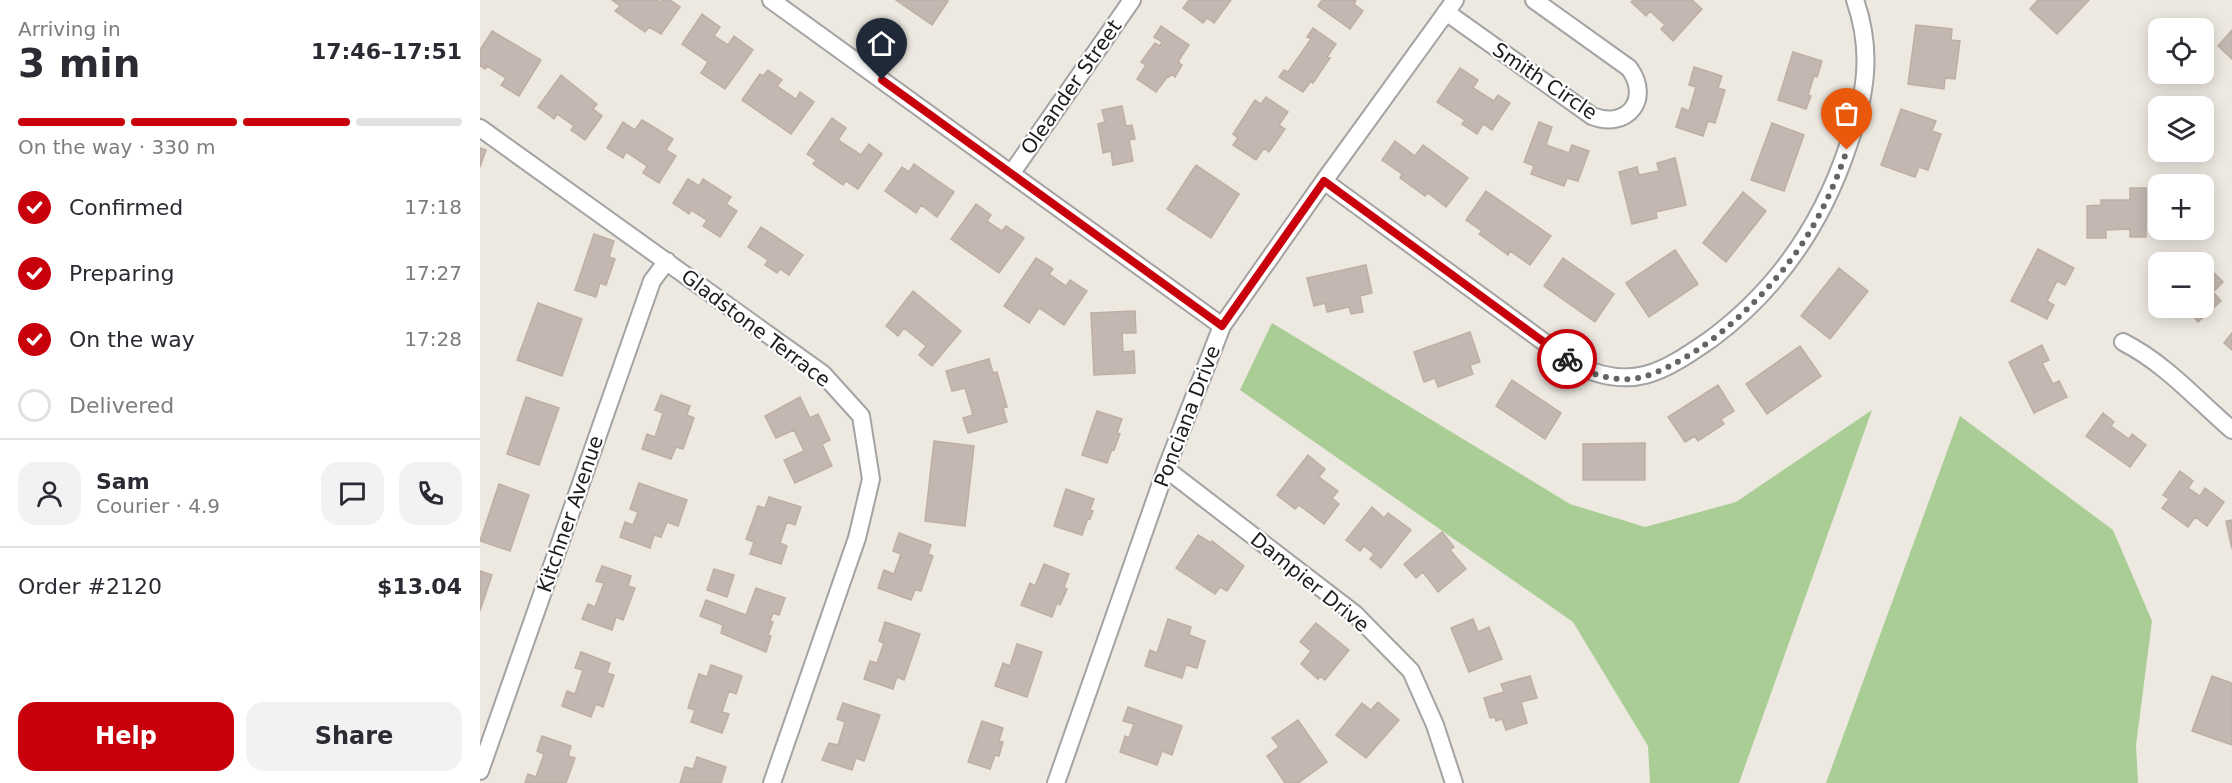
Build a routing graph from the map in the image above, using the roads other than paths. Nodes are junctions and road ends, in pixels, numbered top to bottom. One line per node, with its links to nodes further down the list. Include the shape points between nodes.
1 (771, 0): 7 (street)
2 (1132, 0): 7 (street, Oleander Street)
3 (1534, 0): 5 (street, Smith Circle, via 1629,68 1636,78 1638,93 1633,108 1625,116 1615,120 1592,116)
4 (1855, 0): 8 (street, via 1866,49 1861,103 1837,177 1818,218 1788,264 1746,310 1700,346 1648,375 1626,379 1602,376 1574,364)
5 (1451, 6): 8 (street, Ponciana Drive)
6 (480, 128): 9 (street, Gladstone Terrace)
7 (1011, 174): 10 (street)
8 (1324, 181): 10 (street, Ponciana Drive)
9 (667, 261): 14 (street, Kitchner Avenue, via 652,281); 15 (street, Gladstone Terrace, via 823,374 861,416 871,479 857,538)
10 (1222, 326): 13 (street, Ponciana Drive)
11 (2123, 342): 12 (street, via 2168,370)
12 (2232, 430)
13 (1166, 469): 16 (street, Ponciana Drive); 17 (street, Dampier Drive, via 1355,614 1411,672 1435,725)
14 (480, 771)
15 (772, 783)
16 (1056, 783)
17 (1454, 783)

